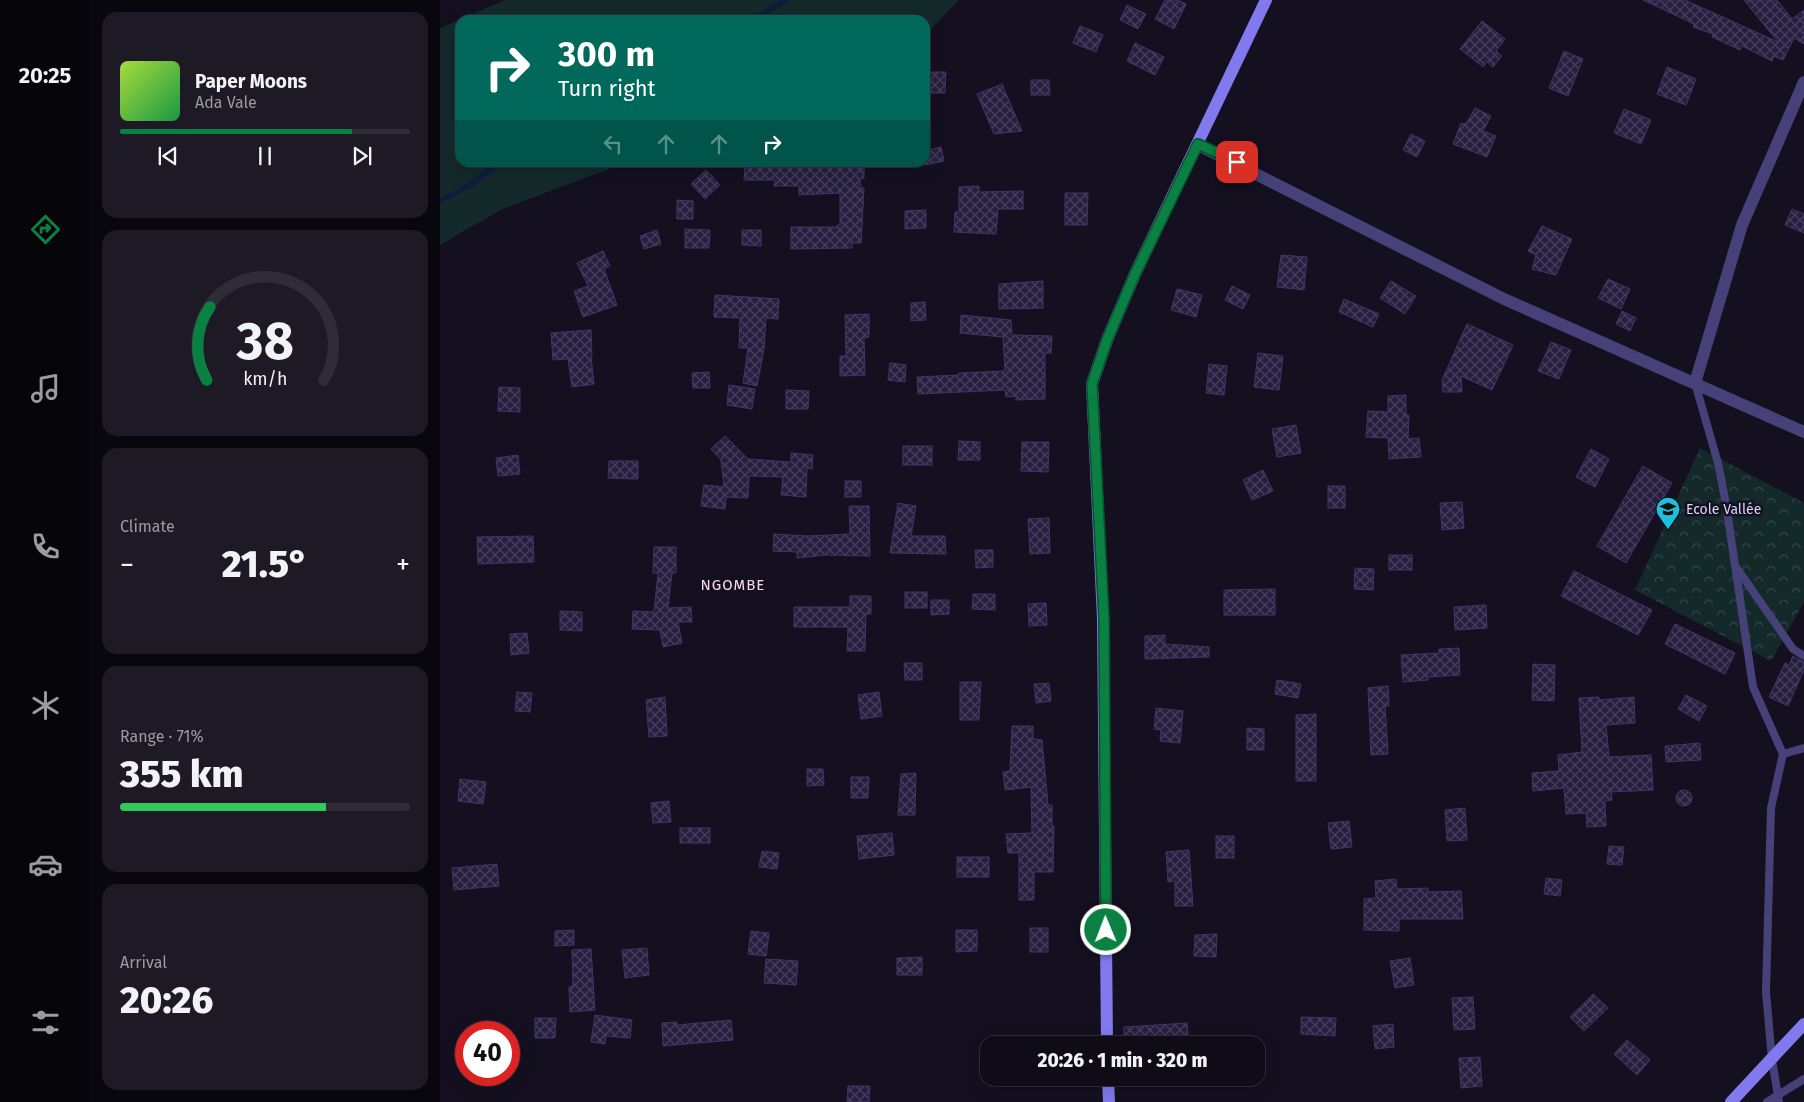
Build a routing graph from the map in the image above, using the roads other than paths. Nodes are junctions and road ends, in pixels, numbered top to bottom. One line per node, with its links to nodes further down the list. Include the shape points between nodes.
1 (1266, 0): 3 (street)
2 (1802, 90): 4 (street, via 1742,226)
3 (1198, 144): 4 (street, via 1504,299); 11 (street, via 1135,274 1092,384 1104,619)
4 (1695, 384): 5 (street); 6 (lane, via 1718,463)
5 (1804, 432)
6 (1735, 565): 7 (lane, via 1793,649); 9 (lane, via 1753,687)
7 (1804, 656)
8 (1804, 748): 9 (lane)
9 (1783, 754): 12 (lane, via 1771,808 1766,992)
10 (1804, 1024): 12 (street)
11 (1107, 1036)
12 (1772, 1060): 15 (lane); 17 (street)
13 (1804, 1079): 15 (lane)
14 (1108, 1086): 16 (street)
15 (1779, 1099): 18 (lane)
16 (1109, 1102)
17 (1731, 1102)
18 (1768, 1102)

